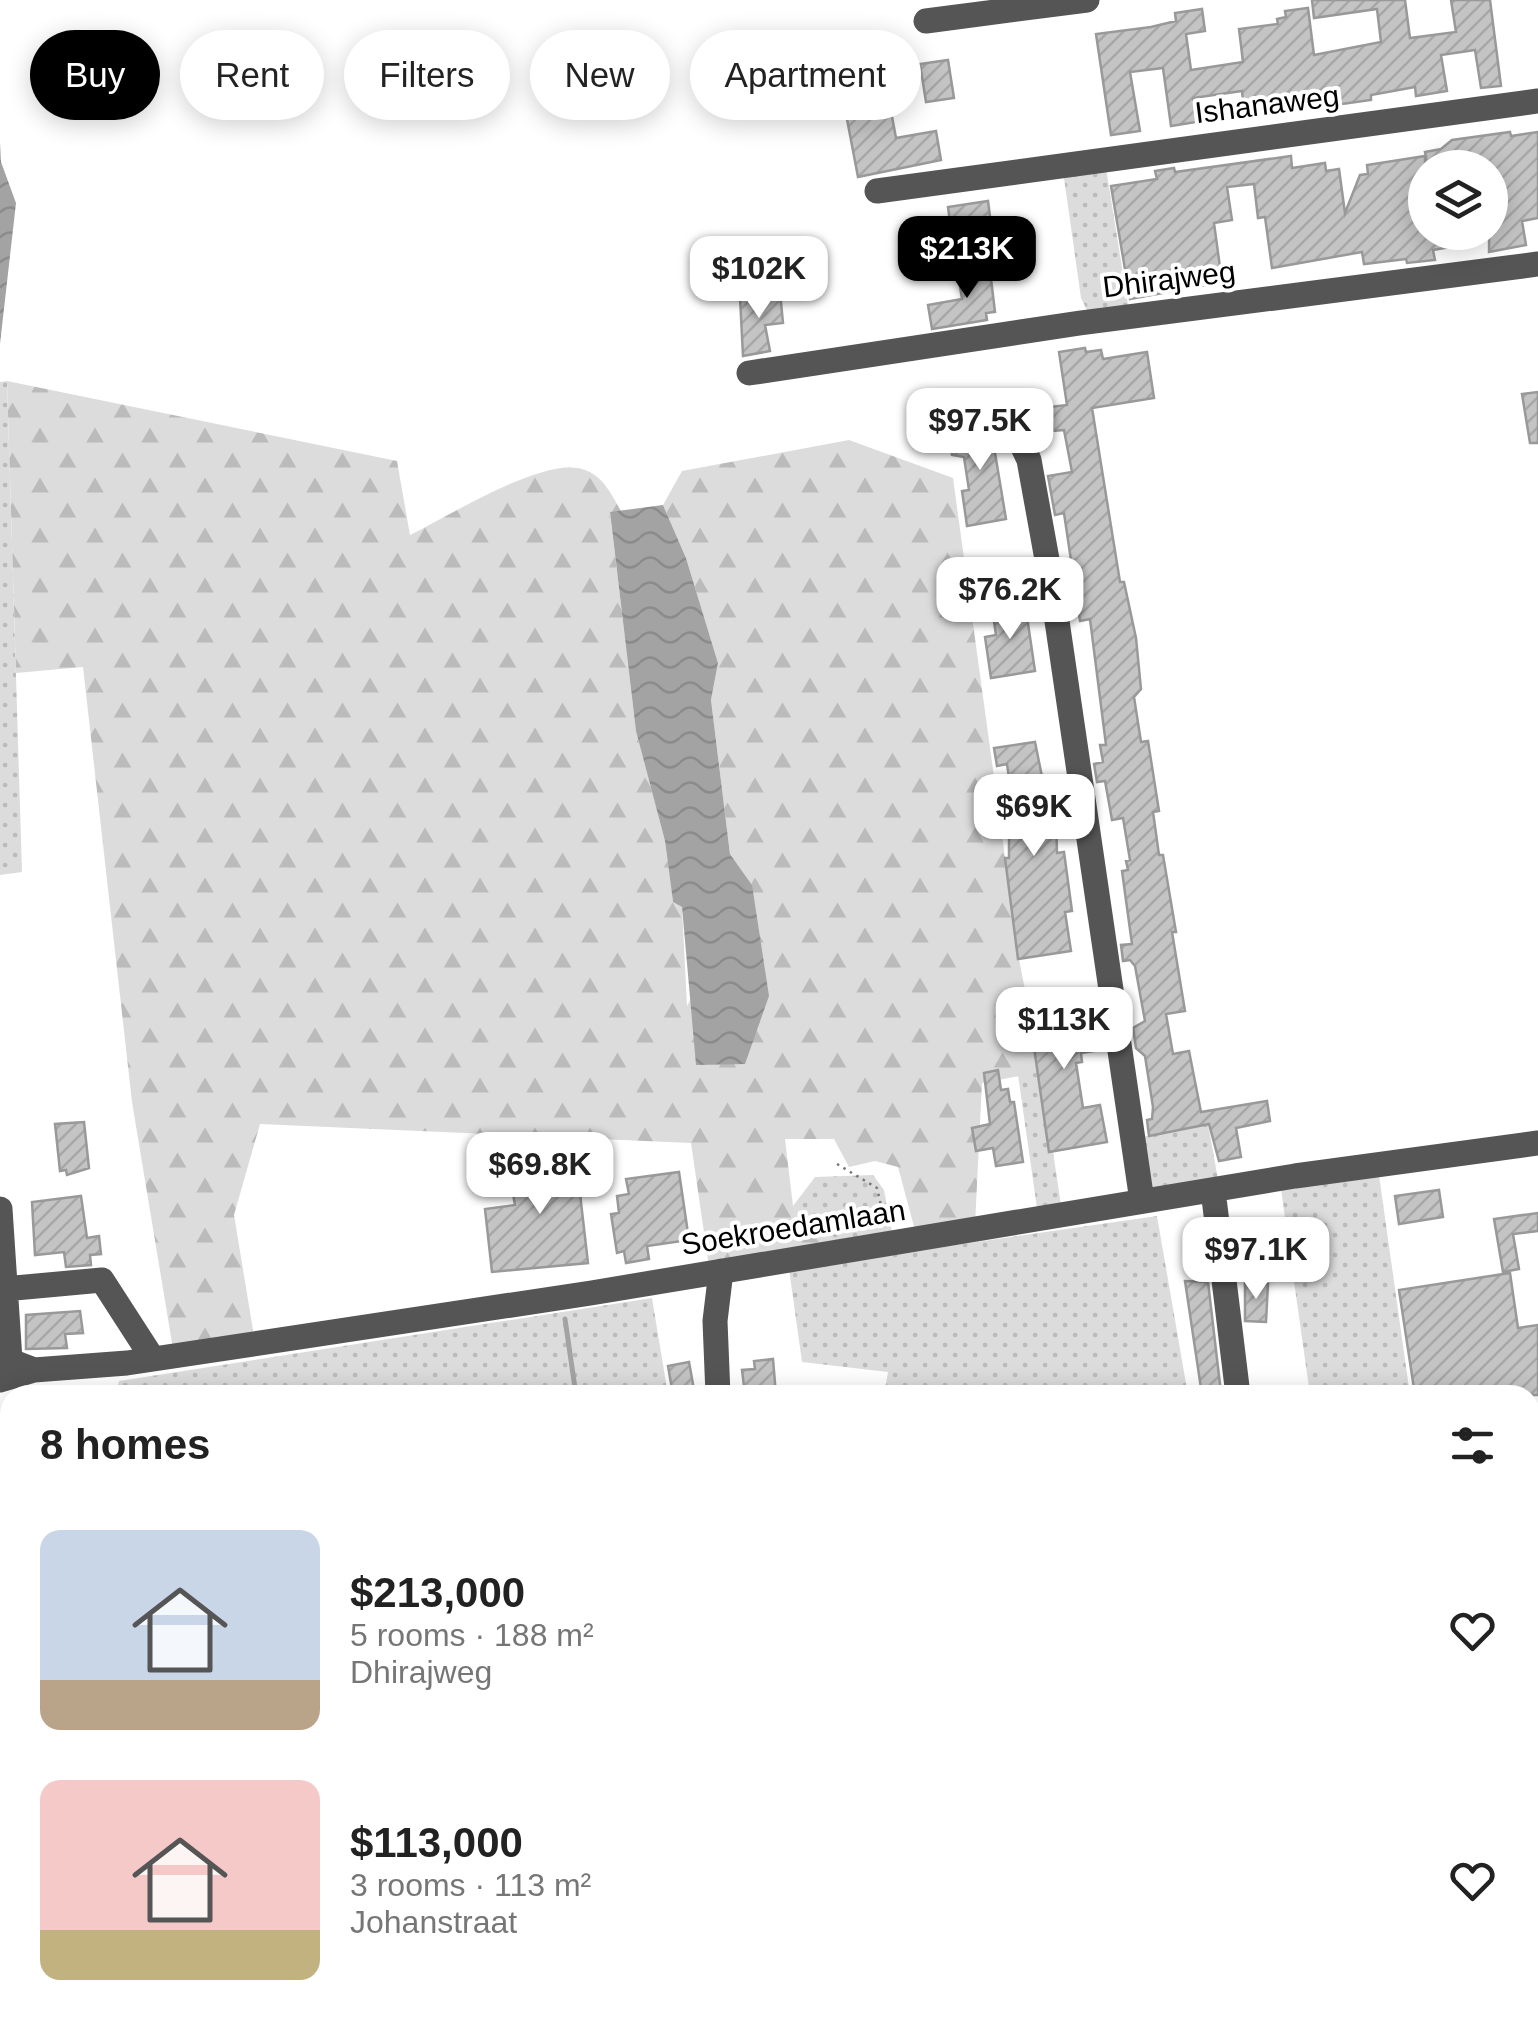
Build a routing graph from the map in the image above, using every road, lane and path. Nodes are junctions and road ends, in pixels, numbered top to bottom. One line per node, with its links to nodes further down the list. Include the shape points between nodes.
1 (1087, 0): 2 (street)
2 (926, 21)
3 (1538, 101): 4 (street, Ishanaweg)
4 (877, 191)
5 (1538, 264): 6 (street, Dhirajweg)
6 (749, 373)
7 (1020, 439): 11 (street, via 1052,586)
8 (1538, 1142): 10 (street, Soekroedamlaan)
9 (837, 1164): 13 (path, via 877,1188)
10 (1213, 1190): 11 (street, Soekroedamlaan); 19 (street)
11 (1142, 1201): 13 (street, Soekroedamlaan)
12 (0, 1210): 15 (street)
13 (890, 1244): 14 (street, Soekroedamlaan)
14 (721, 1272): 16 (street, Soekroedamlaan); 18 (street)
15 (4, 1289): 16 (street, via 102,1280); 17 (street)
16 (154, 1359): 17 (street, Soekroedamlaan)
17 (11, 1367)
18 (718, 1385)
19 (1237, 1385)

